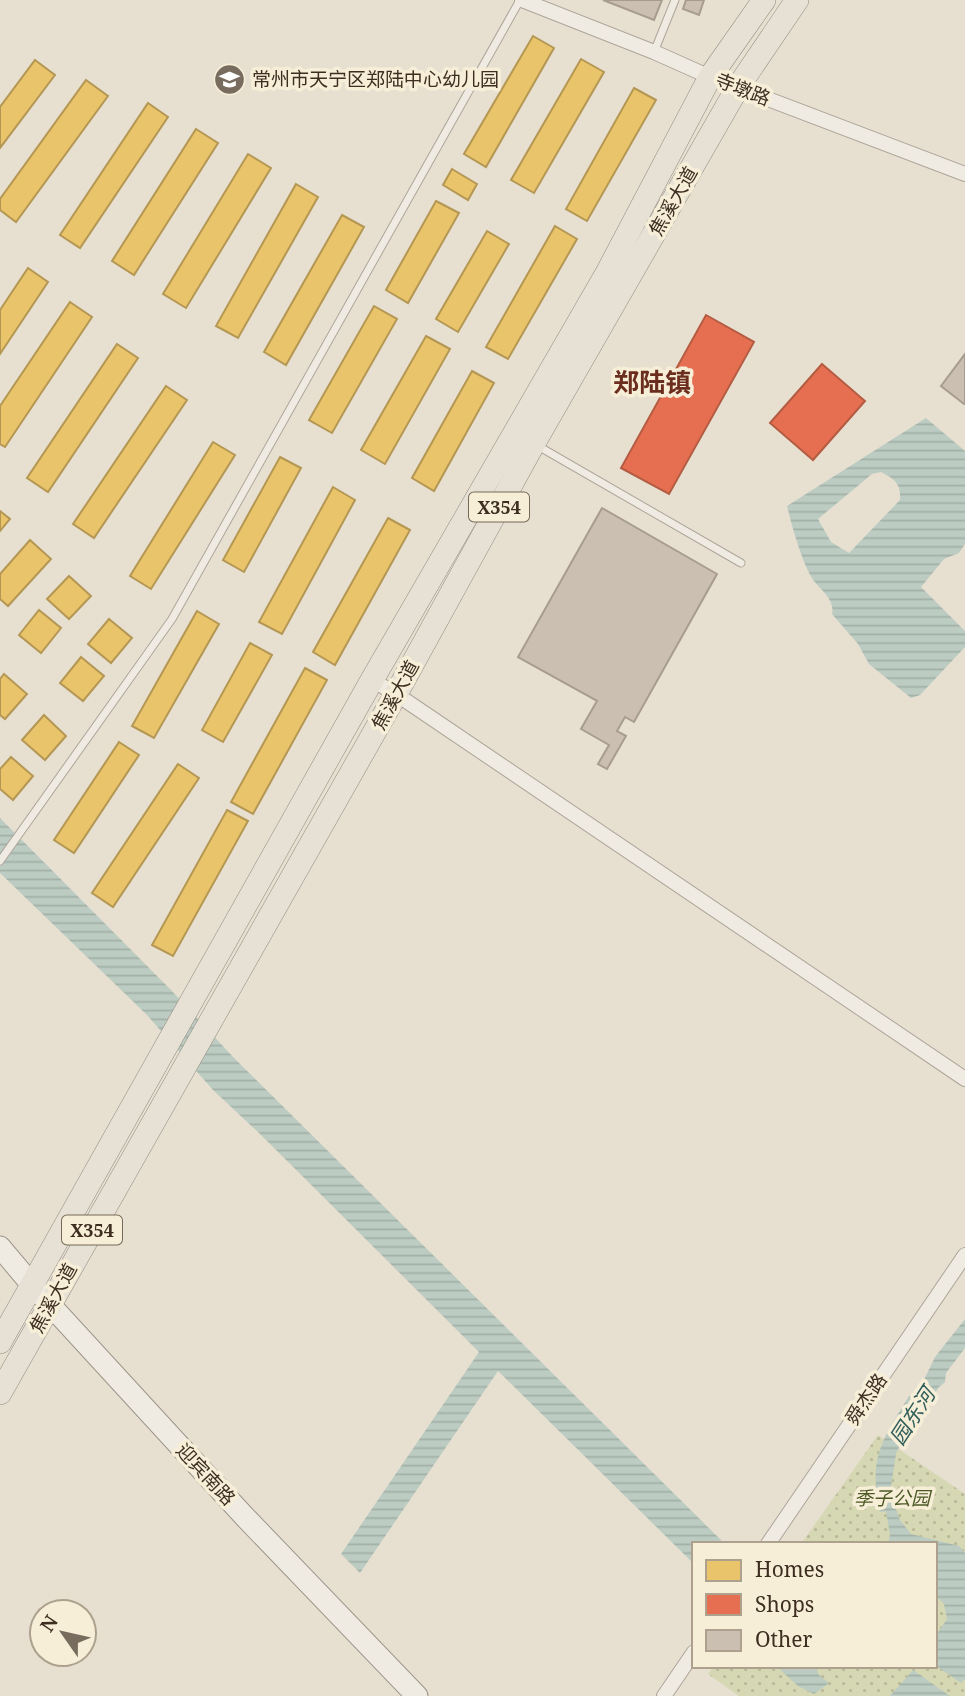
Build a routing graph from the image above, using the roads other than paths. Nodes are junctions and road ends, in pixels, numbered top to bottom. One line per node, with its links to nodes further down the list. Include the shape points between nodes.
1 (521, 0): 5 (street, 寺墩路); 13 (lane, via 173,619)
2 (675, 0): 5 (lane)
3 (764, 0): 6 (main road, 焦溪大道 / X354)
4 (797, 0): 7 (main road, 焦溪大道 / X354)
5 (654, 52): 6 (street, 寺墩路)
6 (710, 77): 7 (street, 寺墩路); 11 (main road, 焦溪大道 / X354, via 607,273)
7 (738, 87): 8 (street, 寺墩路); 9 (main road, 焦溪大道 / X354)
8 (965, 174)
9 (534, 443): 10 (lane); 12 (main road, 焦溪大道 / X354)
10 (741, 563)
11 (372, 680): 12 (street); 17 (main road, 焦溪大道 / X354)
12 (396, 694): 14 (street); 18 (main road, 焦溪大道 / X354)
13 (0, 861)
14 (965, 1080)
15 (0, 1247): 17 (street, 迎宾南路)
16 (965, 1255): 21 (street, 舜杰路)
17 (32, 1285): 18 (street, 迎宾南路); 19 (main road, 焦溪大道 / X354)
18 (50, 1303): 20 (main road, 焦溪大道 / X354); 23 (street, 迎宾南路, via 244,1516)
19 (0, 1342)
20 (0, 1393)
21 (769, 1542)
22 (692, 1655): 24 (street)
23 (417, 1696)
24 (664, 1696)

